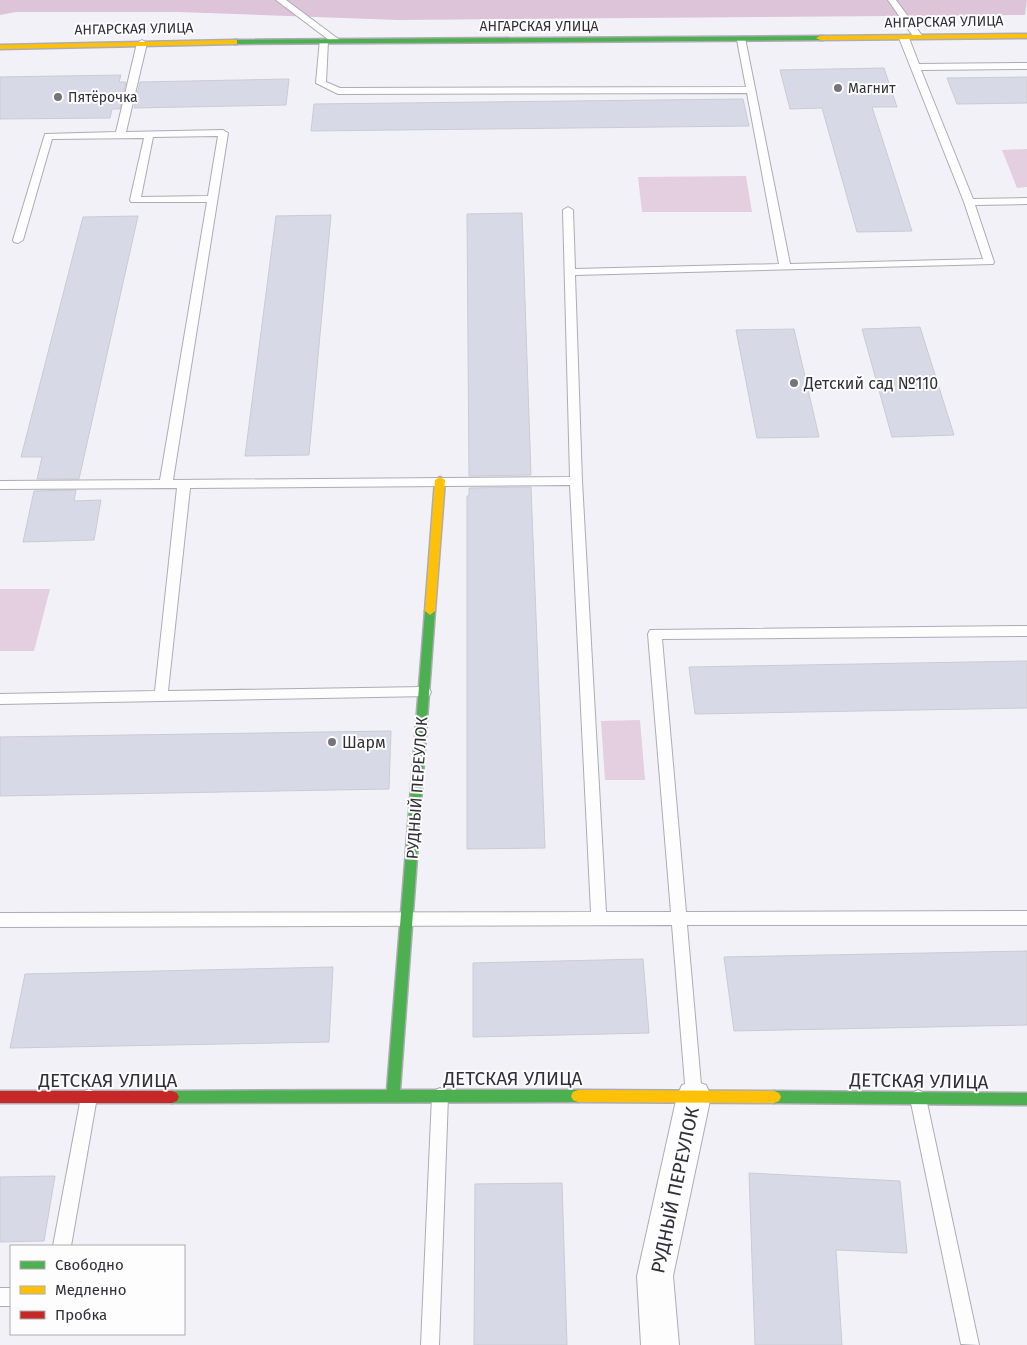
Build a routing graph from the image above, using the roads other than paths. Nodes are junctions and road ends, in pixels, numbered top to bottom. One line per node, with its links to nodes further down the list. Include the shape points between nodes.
1 (280, 0): 8 (lane)
2 (892, 0): 5 (lane)
3 (1027, 36): 5 (street, АНГАРСКАЯ УЛИЦА)
4 (904, 38): 5 (street, АНГАРСКАЯ УЛИЦА); 6 (street, АНГАРСКАЯ УЛИЦА); 12 (lane)
5 (918, 38)
6 (742, 40): 8 (street, АНГАРСКАЯ УЛИЦА); 13 (lane)
7 (323, 41): 8 (street, АНГАРСКАЯ УЛИЦА); 9 (street, АНГАРСКАЯ УЛИЦА); 13 (lane, via 321,83 338,91)
8 (336, 41)
9 (142, 43): 10 (street, АНГАРСКАЯ УЛИЦА); 14 (lane)
10 (0, 47)
11 (1027, 66): 12 (lane)
12 (916, 67): 18 (lane)
13 (751, 90): 21 (lane)
14 (120, 135): 15 (lane); 20 (lane, via 48,136)
15 (149, 135): 16 (lane, via 223,134); 16 (lane, via 135,200)
16 (212, 199): 25 (lane)
17 (1027, 201): 18 (lane)
18 (969, 202): 21 (lane, via 989,262)
19 (568, 210): 22 (lane)
20 (18, 240)
21 (784, 267): 22 (lane)
22 (570, 272): 24 (lane)
23 (440, 480): 24 (lane); 26 (lane); 29 (street, РУДНЫЙ ПЕРЕУЛОК)
24 (576, 480): 34 (lane)
25 (166, 482): 26 (lane); 27 (lane)
26 (184, 483): 30 (lane)
27 (0, 485)
28 (1027, 631): 35 (lane, via 655,634)
29 (424, 692): 30 (lane); 33 (street, РУДНЫЙ ПЕРЕУЛОК)
30 (160, 696): 31 (lane)
31 (0, 699)
32 (1027, 918): 35 (lane)
33 (407, 919): 34 (lane); 36 (lane); 37 (street, РУДНЫЙ ПЕРЕУЛОК)
34 (599, 919): 35 (lane)
35 (679, 919): 39 (lane)
36 (0, 920)
37 (393, 1096): 38 (street, ДЕТСКАЯ УЛИЦА); 41 (street, ДЕТСКАЯ УЛИЦА)
38 (440, 1096): 39 (street, ДЕТСКАЯ УЛИЦА); 46 (lane)
39 (694, 1096): 42 (street, ДЕТСКАЯ УЛИЦА); 47 (street, РУДНЫЙ ПЕРЕУЛОК, via 656,1276)
40 (0, 1097): 41 (street, ДЕТСКАЯ УЛИЦА)
41 (89, 1097): 44 (lane)
42 (918, 1098): 43 (street, ДЕТСКАЯ УЛИЦА); 45 (lane)
43 (1027, 1099)
44 (62, 1245)
45 (970, 1344)
46 (430, 1345)
47 (660, 1345)

